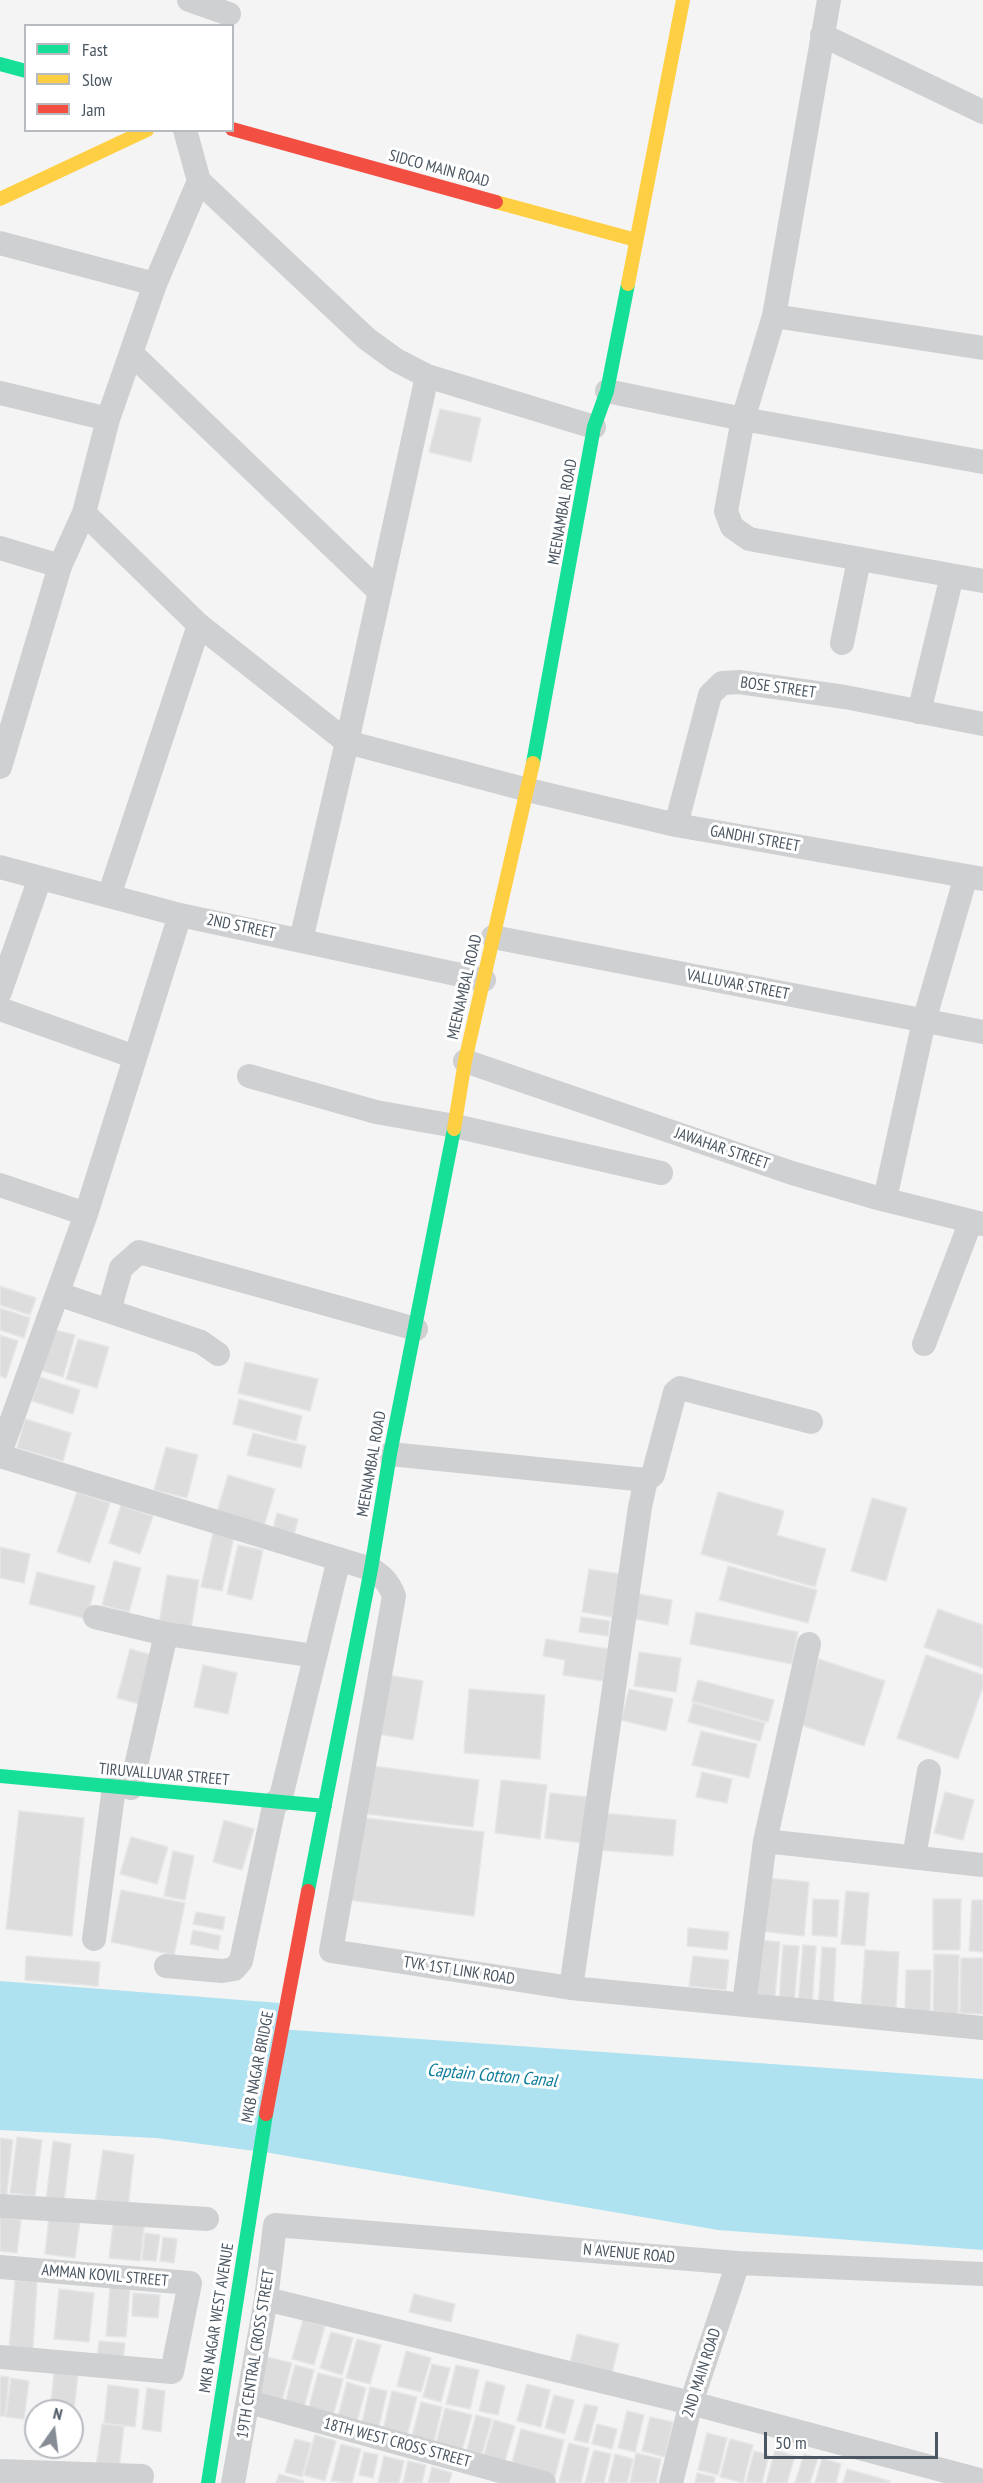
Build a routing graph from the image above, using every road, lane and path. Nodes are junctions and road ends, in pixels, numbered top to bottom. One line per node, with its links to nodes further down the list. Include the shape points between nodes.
1 (189, 0): 4 (street)
2 (683, 0): 14 (main road, MEENAMBAL ROAD)
3 (829, 0): 5 (street)
4 (230, 13)
5 (822, 35): 8 (street); 17 (street)
6 (0, 64): 7 (main road)
7 (24, 70)
8 (983, 112)
9 (234, 130): 14 (main road, SIDCO MAIN ROAD)
10 (143, 132): 13 (main road)
11 (186, 132): 12 (street)
12 (199, 181): 16 (street); 20 (street, via 367,339)
13 (0, 199)
14 (636, 240): 21 (main road, MEENAMBAL ROAD)
15 (0, 243): 16 (street)
16 (155, 284): 19 (street)
17 (774, 316): 18 (street); 24 (street)
18 (983, 348)
19 (132, 354): 23 (street); 33 (street)
20 (427, 376): 25 (street); 33 (street)
21 (607, 392): 24 (street); 25 (main road, MEENAMBAL ROAD)
22 (0, 393): 23 (street)
23 (108, 419): 27 (street)
24 (743, 419): 26 (street); 29 (street, via 726,511 732,527 749,539)
25 (594, 427): 41 (main road, MEENAMBAL ROAD)
26 (983, 462)
27 (84, 513): 30 (street); 34 (street)
28 (0, 548): 30 (street)
29 (859, 560): 31 (street); 35 (street)
30 (60, 566): 36 (street)
31 (952, 576): 32 (street); 37 (street)
32 (983, 581)
33 (380, 592): 39 (street)
34 (199, 625): 39 (street); 46 (street)
35 (842, 643)
36 (9, 708): 40 (street)
37 (918, 712): 38 (street, BOSE STREET); 42 (street, BOSE STREET, via 845,697 722,683 710,695)
38 (983, 724)
39 (347, 742): 41 (street, GANDHI STREET); 49 (street)
40 (0, 767)
41 (528, 790): 42 (street, GANDHI STREET); 48 (main road, MEENAMBAL ROAD)
42 (676, 825): 44 (street, GANDHI STREET)
43 (0, 867): 45 (street, 2ND STREET)
44 (974, 877): 53 (street)
45 (40, 878): 46 (street, 2ND STREET); 51 (street)
46 (109, 896): 47 (street, 2ND STREET)
47 (180, 915): 49 (street, 2ND STREET); 55 (street)
48 (493, 937): 50 (main road, MEENAMBAL ROAD); 53 (street, VALLUVAR STREET)
49 (302, 940): 50 (street, 2ND STREET)
50 (484, 980): 56 (main road, MEENAMBAL ROAD)
51 (0, 992)
52 (0, 1009): 55 (street)
53 (924, 1021): 54 (street, VALLUVAR STREET); 61 (street)
54 (983, 1032)
55 (135, 1057): 62 (street)
56 (465, 1061): 58 (main road, MEENAMBAL ROAD); 61 (street, JAWAHAR STREET, via 792,1173)
57 (249, 1076): 58 (street, via 376,1112)
58 (455, 1126): 59 (street); 66 (main road, MEENAMBAL ROAD)
59 (662, 1173)
60 (0, 1185): 62 (street)
61 (885, 1199): 63 (street, JAWAHAR STREET)
62 (86, 1214): 64 (street)
63 (977, 1223): 67 (street)
64 (58, 1294): 65 (street); 71 (street)
65 (109, 1311): 66 (street, via 121,1268 139,1252); 68 (street, via 201,1342)
66 (416, 1329): 70 (main road, MEENAMBAL ROAD)
67 (924, 1344)
68 (218, 1354)
69 (812, 1422): 72 (street, via 680,1388 675,1392 653,1475)
70 (390, 1454): 72 (street); 74 (main road, MEENAMBAL ROAD)
71 (0, 1455): 73 (street)
72 (646, 1480): 90 (street)
73 (339, 1559): 74 (street); 78 (street)
74 (371, 1569): 83 (main road, MEENAMBAL ROAD); 90 (street, TVK 1ST LINK ROAD, via 383,1576 394,1596 331,1951)
75 (95, 1617): 76 (street)
76 (166, 1634): 78 (street); 81 (street)
77 (809, 1644): 84 (street)
78 (315, 1656): 82 (street)
79 (929, 1771): 85 (street)
80 (0, 1776): 81 (main road, TIRUVALLUVAR STREET)
81 (122, 1787): 82 (main road, TIRUVALLUVAR STREET); 87 (street)
82 (278, 1802): 83 (main road, TIRUVALLUVAR STREET); 88 (street, via 241,1961 234,1969 222,1971)
83 (325, 1806): 89 (main road, MEENAMBAL ROAD)
84 (765, 1841): 85 (street); 91 (street)
85 (914, 1857): 86 (street)
86 (983, 1865)
87 (94, 1939)
88 (166, 1966)
89 (290, 1983): 93 (main road, MKB NAGAR BRIDGE)
90 (571, 1988): 91 (street, TVK 1ST LINK ROAD)
91 (744, 2004): 92 (street, TVK 1ST LINK ROAD)
92 (983, 2028)
93 (258, 2157): 107 (main road, MKB NAGAR WEST AVENUE)
94 (0, 2206): 95 (street)
95 (207, 2219)
96 (275, 2224): 97 (street, N AVENUE ROAD); 100 (street, 19TH CENTRAL CROSS STREET)
97 (738, 2264): 99 (street, N AVENUE ROAD); 103 (street, 2ND MAIN ROAD)
98 (0, 2267): 101 (street, AMMAN KOVIL STREET, via 190,2283 172,2372)
99 (983, 2274)
100 (266, 2299): 102 (street, 19TH CENTRAL CROSS STREET); 103 (street)
101 (0, 2357)
102 (249, 2403): 108 (street, 19TH CENTRAL CROSS STREET); 109 (street, 18TH WEST CROSS STREET)
103 (691, 2403): 106 (street); 110 (street, 2ND MAIN ROAD)
104 (0, 2471): 105 (street)
105 (141, 2480)
106 (983, 2481)
107 (208, 2483)
108 (233, 2483)
109 (544, 2483)
110 (671, 2483)

